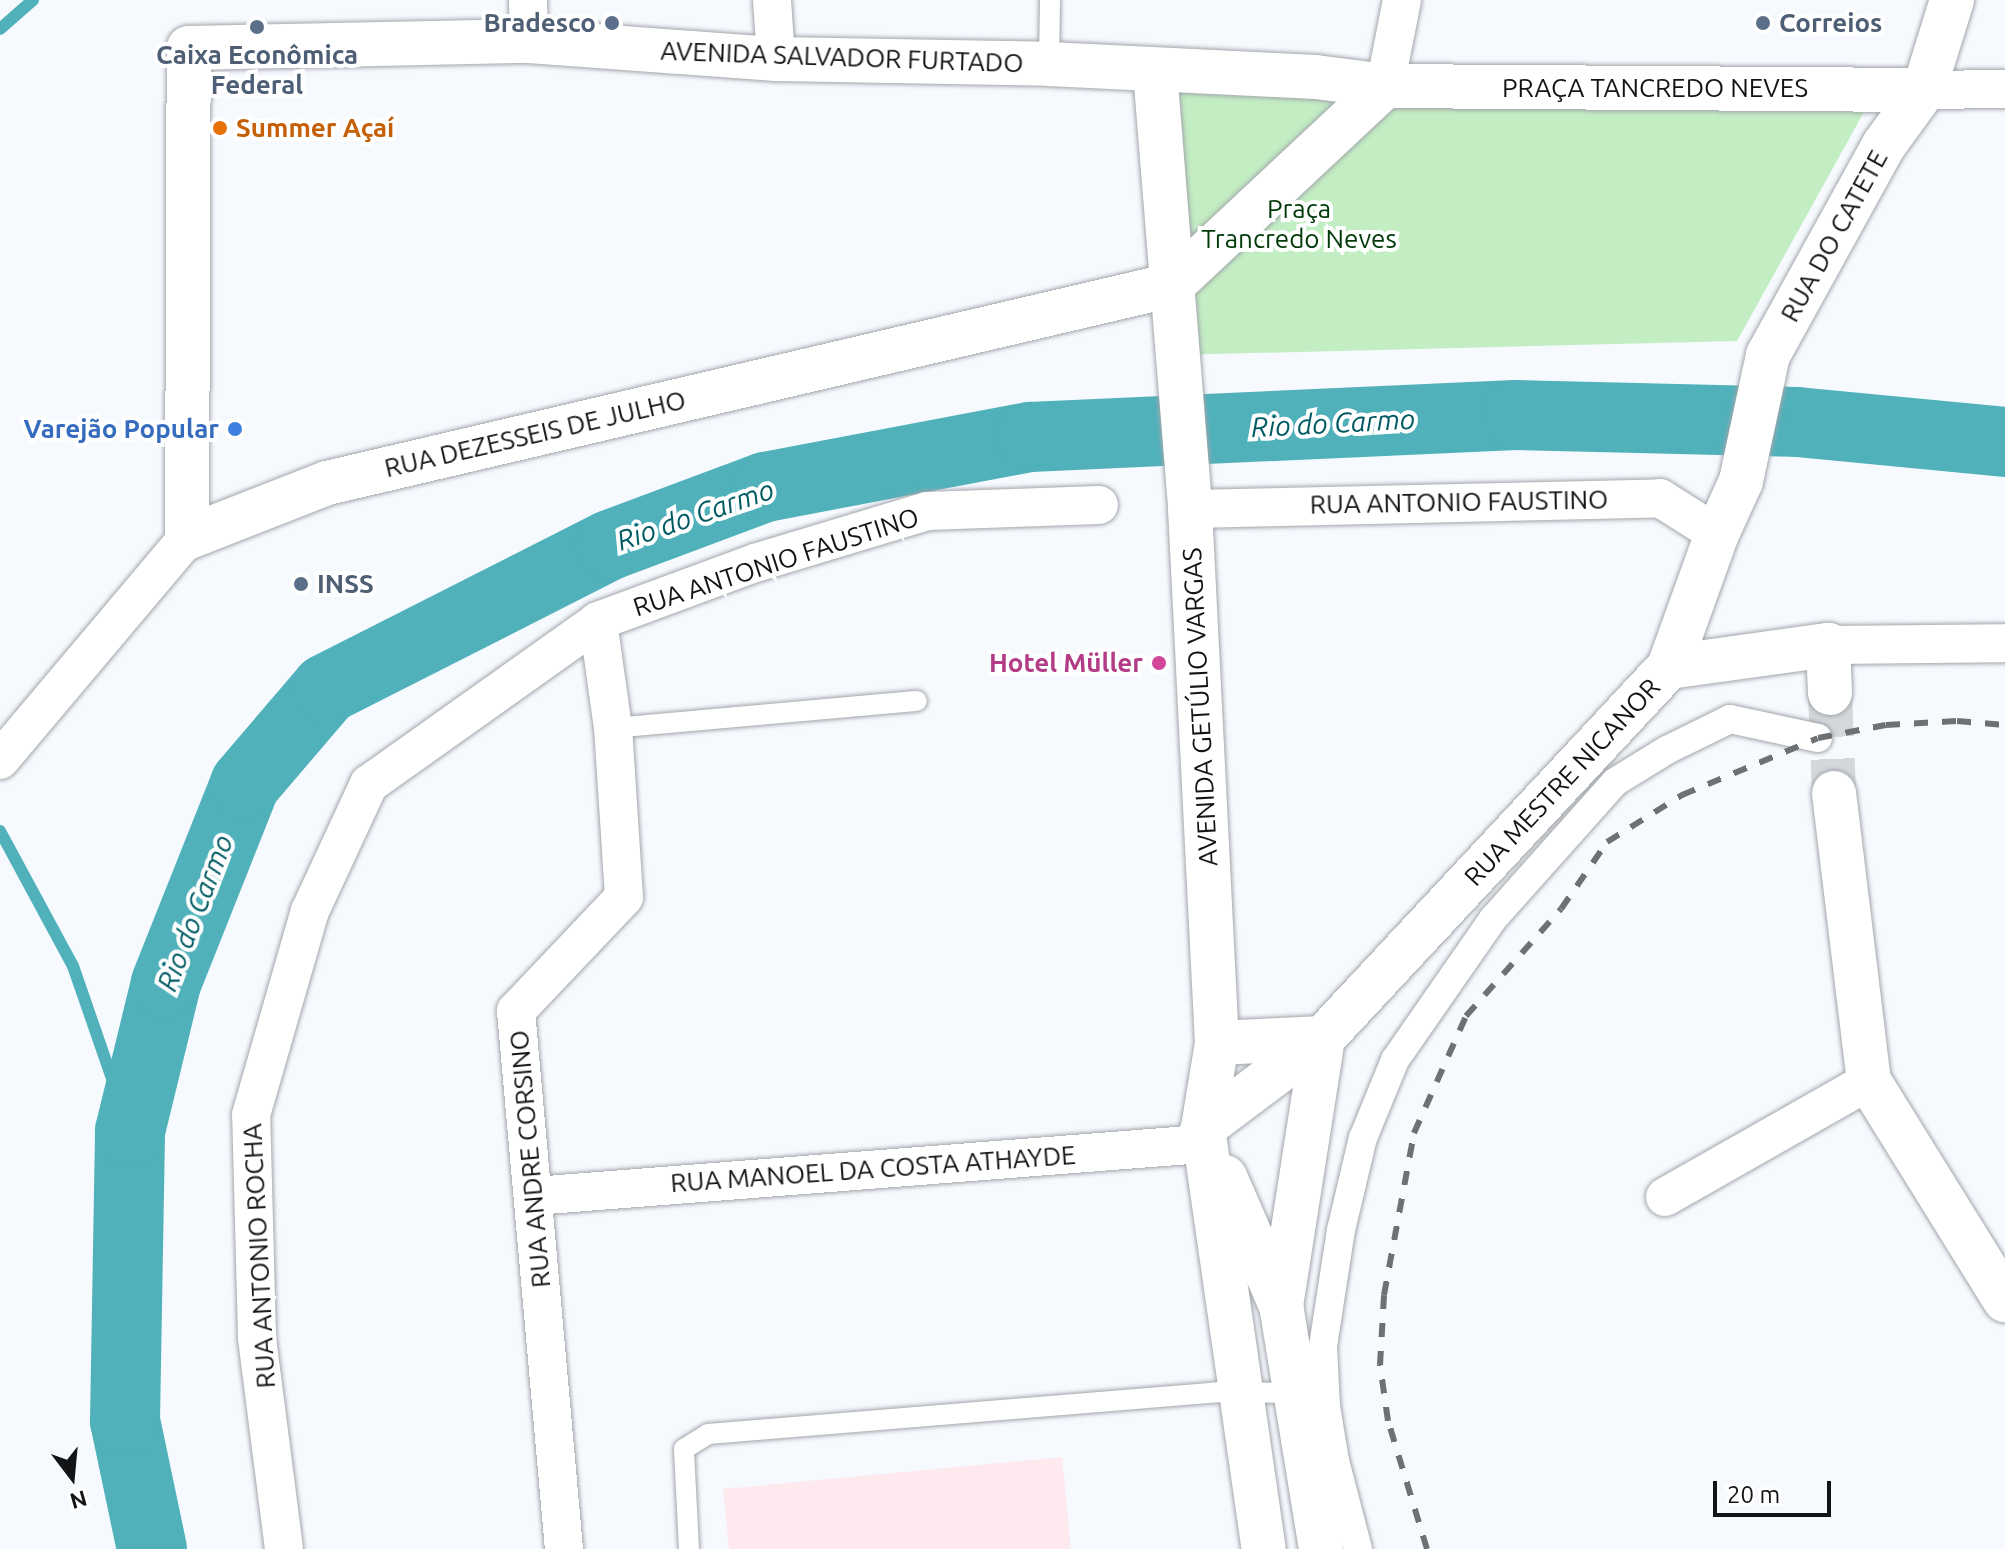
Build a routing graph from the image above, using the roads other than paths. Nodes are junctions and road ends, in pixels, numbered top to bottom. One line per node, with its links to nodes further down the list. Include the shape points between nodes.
1 (772, 0): 6 (street)
2 (1050, 0): 7 (lane)
3 (1402, 0): 9 (street)
4 (1952, 0): 11 (street, RUA DO CATETE)
5 (528, 21): 6 (street, AVENIDA SALVADOR FURTADO); 16 (street, AVENIDA SALVADOR FURTADO, via 189,48)
6 (776, 59): 7 (street, AVENIDA SALVADOR FURTADO)
7 (1049, 64): 8 (street, AVENIDA SALVADOR FURTADO)
8 (1155, 71): 9 (street, PRAÇA TANCREDO NEVES, via 1316,77); 12 (street)
9 (1385, 86): 11 (street, PRAÇA TANCREDO NEVES); 12 (street)
10 (2005, 89): 11 (street)
11 (1924, 90): 15 (street, RUA DO CATETE, via 1884,145 1768,355 1741,481)
12 (1172, 285): 13 (street, AVENIDA GETÚLIO VARGAS); 16 (street, RUA DEZESSEIS DE JULHO, via 327,483)
13 (1188, 495): 15 (street, RUA ANTONIO FAUSTINO, via 1660,498); 28 (street, AVENIDA GETÚLIO VARGAS)
14 (1099, 505): 17 (street, RUA ANTONIO FAUSTINO, via 927,511 755,563)
15 (1717, 534): 20 (street, RUA DO CATETE)
16 (187, 538): 25 (street, RUA DEZESSEIS DE JULHO)
17 (598, 621): 23 (street, RUA ANDRE CORSINO); 37 (street, RUA ANTONIO ROCHA, via 369,784 310,911 251,1115 257,1337)
18 (2005, 643): 19 (street, RUA MESTRE NICANOR)
19 (1828, 645): 20 (street, RUA MESTRE NICANOR); 21 (street)
20 (1669, 667): 27 (street, RUA MESTRE NICANOR)
21 (1830, 693)
22 (917, 701): 23 (lane)
23 (613, 728): 31 (street, RUA ANDRE CORSINO, via 624,897 516,1011)
24 (1818, 738): 42 (street, via 1730,719 1615,782 1493,919 1395,1060 1363,1138 1341,1230 1323,1346 1335,1461)
25 (0, 760)
26 (1834, 793): 29 (street)
27 (1323, 1038): 28 (street); 30 (street, RUA MESTRE NICANOR); 34 (street)
28 (1217, 1043): 30 (street, AVENIDA GETÚLIO VARGAS)
29 (1869, 1081): 32 (street); 33 (street)
30 (1203, 1128): 31 (street, RUA MANOEL DA COSTA ATHAYDE, via 1189,1145); 34 (street); 36 (street, AVENIDA GETÚLIO VARGAS)
31 (534, 1196): 38 (street, RUA ANDRE CORSINO)
32 (1665, 1197)
33 (2005, 1300)
34 (1281, 1306): 35 (street)
35 (1295, 1393): 36 (lane); 41 (street)
36 (1241, 1394): 39 (lane, via 708,1434 684,1449); 40 (street, AVENIDA GETÚLIO VARGAS)
37 (284, 1549)
38 (564, 1549)
39 (689, 1549)
40 (1264, 1549)
41 (1321, 1549)
42 (1358, 1549)

